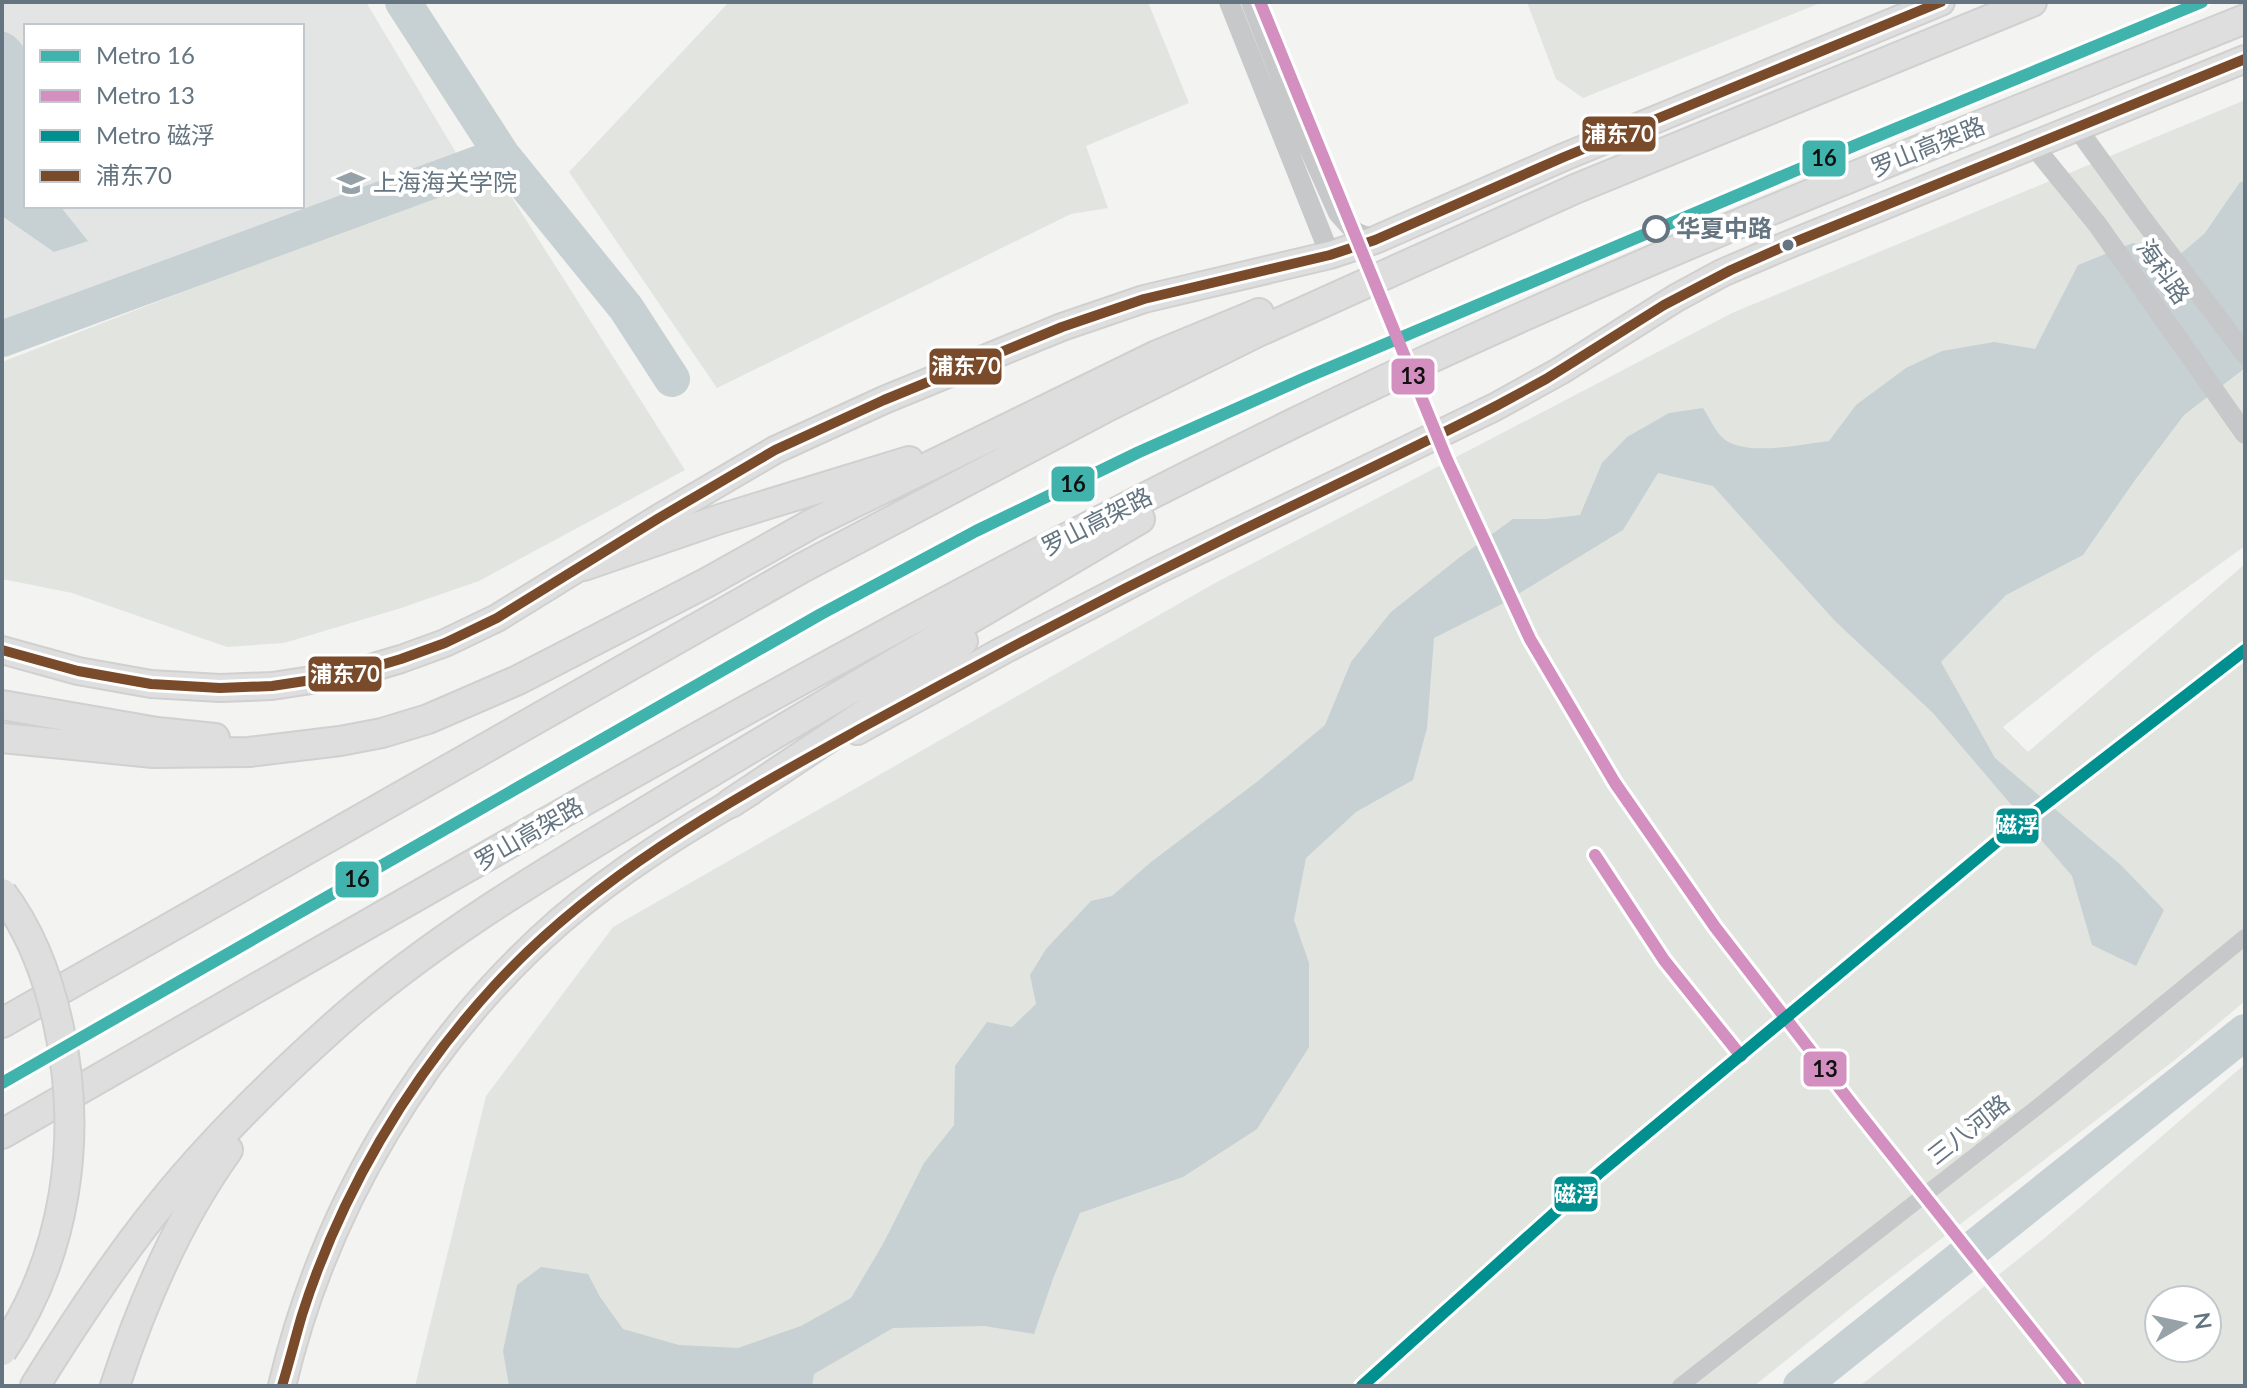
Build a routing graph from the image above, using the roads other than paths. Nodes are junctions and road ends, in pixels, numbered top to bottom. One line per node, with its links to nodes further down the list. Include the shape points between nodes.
1 (1229, 2): 11 (street)
2 (1251, 2): 10 (street, via 1338,213 1355,232)
3 (1941, 2): 10 (main road)
4 (2032, 2): 9 (highway)
5 (2245, 19): 12 (highway, 罗山高架路)
6 (2245, 59): 7 (main road)
7 (2077, 128): 8 (main road); 13 (street, 海科路)
8 (2033, 145): 15 (street, 海科路, via 2097,224); 22 (main road, via 1722,273 1495,407 1004,650)
9 (1575, 189): 14 (highway, via 1315,289 1157,355); 26 (highway, via 1258,332 802,568)
10 (1375, 240): 11 (main road)
11 (1330, 255): 17 (main road, via 1144,299 937,377 775,450)
12 (1611, 278): 16 (highway); 27 (highway, 罗山高架路, via 1300,420 849,652)
13 (2245, 354)
14 (1048, 408): 17 (highway, via 952,447); 21 (highway, via 813,523 518,680 428,719 382,733 296,747)
15 (2245, 434)
16 (1156, 510): 22 (highway); 25 (highway, via 520,889 419,957)
17 (584, 566): 18 (main road, via 445,643 364,670 286,684 151,684)
18 (2, 650)
19 (2, 705): 21 (highway)
20 (2, 738): 21 (highway)
21 (155, 742)
22 (731, 803): 31 (main road, via 642,859 561,920 493,987 441,1049 360,1178 327,1246)
23 (2, 893): 28 (highway, bridge, via 35,949 53,1001 70,1100 69,1160 53,1241 41,1277)
24 (2245, 937): 32 (street, 三八河路)
25 (343, 1019): 29 (highway, via 235,1121 161,1204); 30 (highway, via 285,1079 211,1174 157,1276)
26 (2, 1023)
27 (2, 1134)
28 (2, 1351)
29 (35, 1386)
30 (115, 1386)
31 (282, 1386)
32 (1680, 1386)

